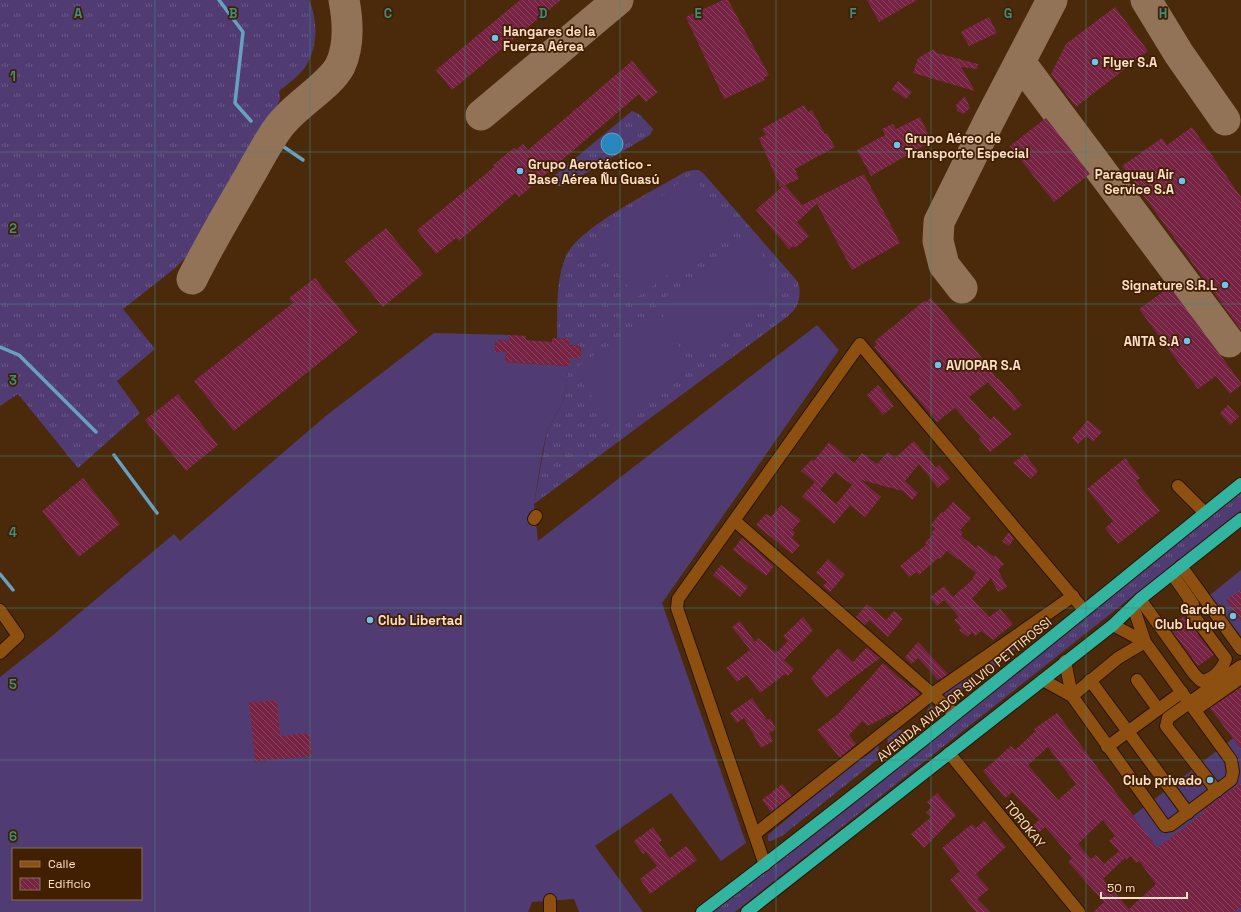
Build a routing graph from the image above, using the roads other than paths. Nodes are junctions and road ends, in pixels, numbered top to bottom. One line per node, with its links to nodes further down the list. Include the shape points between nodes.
1 (1241, 484): 3 (highway, AVENIDA AVIADOR SILVIO PETTIROSSI)
2 (1180, 486): 3 (street)
3 (1205, 513): 12 (highway, AVENIDA AVIADOR SILVIO PETTIROSSI)
4 (1241, 519): 6 (highway)
5 (735, 521): 8 (street, via 860,344); 23 (street); 33 (street, via 678,599 677,608)
6 (1181, 566): 7 (highway); 15 (street)
7 (1172, 574): 9 (street); 10 (highway)
8 (1073, 596): 12 (street); 23 (street)
9 (1189, 598): 10 (street, via 1190,611 1226,659 1219,671 1209,680 1201,681 1194,674); 18 (street)
10 (1137, 603): 13 (highway); 14 (street)
11 (0, 610): 16 (street, via 18,636)
12 (1084, 610): 27 (highway, AVENIDA AVIADOR SILVIO PETTIROSSI)
13 (1113, 625): 14 (street); 17 (highway)
14 (1145, 642): 20 (street, via 1118,658); 22 (street)
15 (1241, 649)
16 (0, 653)
17 (1066, 661): 19 (highway); 24 (street)
18 (1241, 670): 25 (street)
19 (1043, 680): 24 (street); 30 (highway)
20 (1090, 680): 24 (street); 28 (street)
21 (1137, 680): 26 (street)
22 (1182, 692): 25 (street); 26 (street)
23 (932, 694): 27 (street); 33 (street)
24 (1072, 696): 29 (street)
25 (1192, 706): 31 (street, via 1232,760 1231,780); 31 (street, via 1168,718 1166,726)
26 (1158, 709): 28 (street)
27 (955, 714): 34 (highway, AVENIDA AVIADOR SILVIO PETTIROSSI)
28 (1129, 731): 29 (street); 32 (street)
29 (1108, 747): 32 (street, via 1165,826 1171,825)
30 (949, 753): 36 (highway); 37 (street, TOROKAY)
31 (1217, 791): 32 (street)
32 (1188, 813)
33 (755, 834): 34 (street)
34 (765, 865): 35 (highway, AVENIDA AVIADOR SILVIO PETTIROSSI)
35 (702, 912)
36 (747, 912)
37 (1079, 912)

